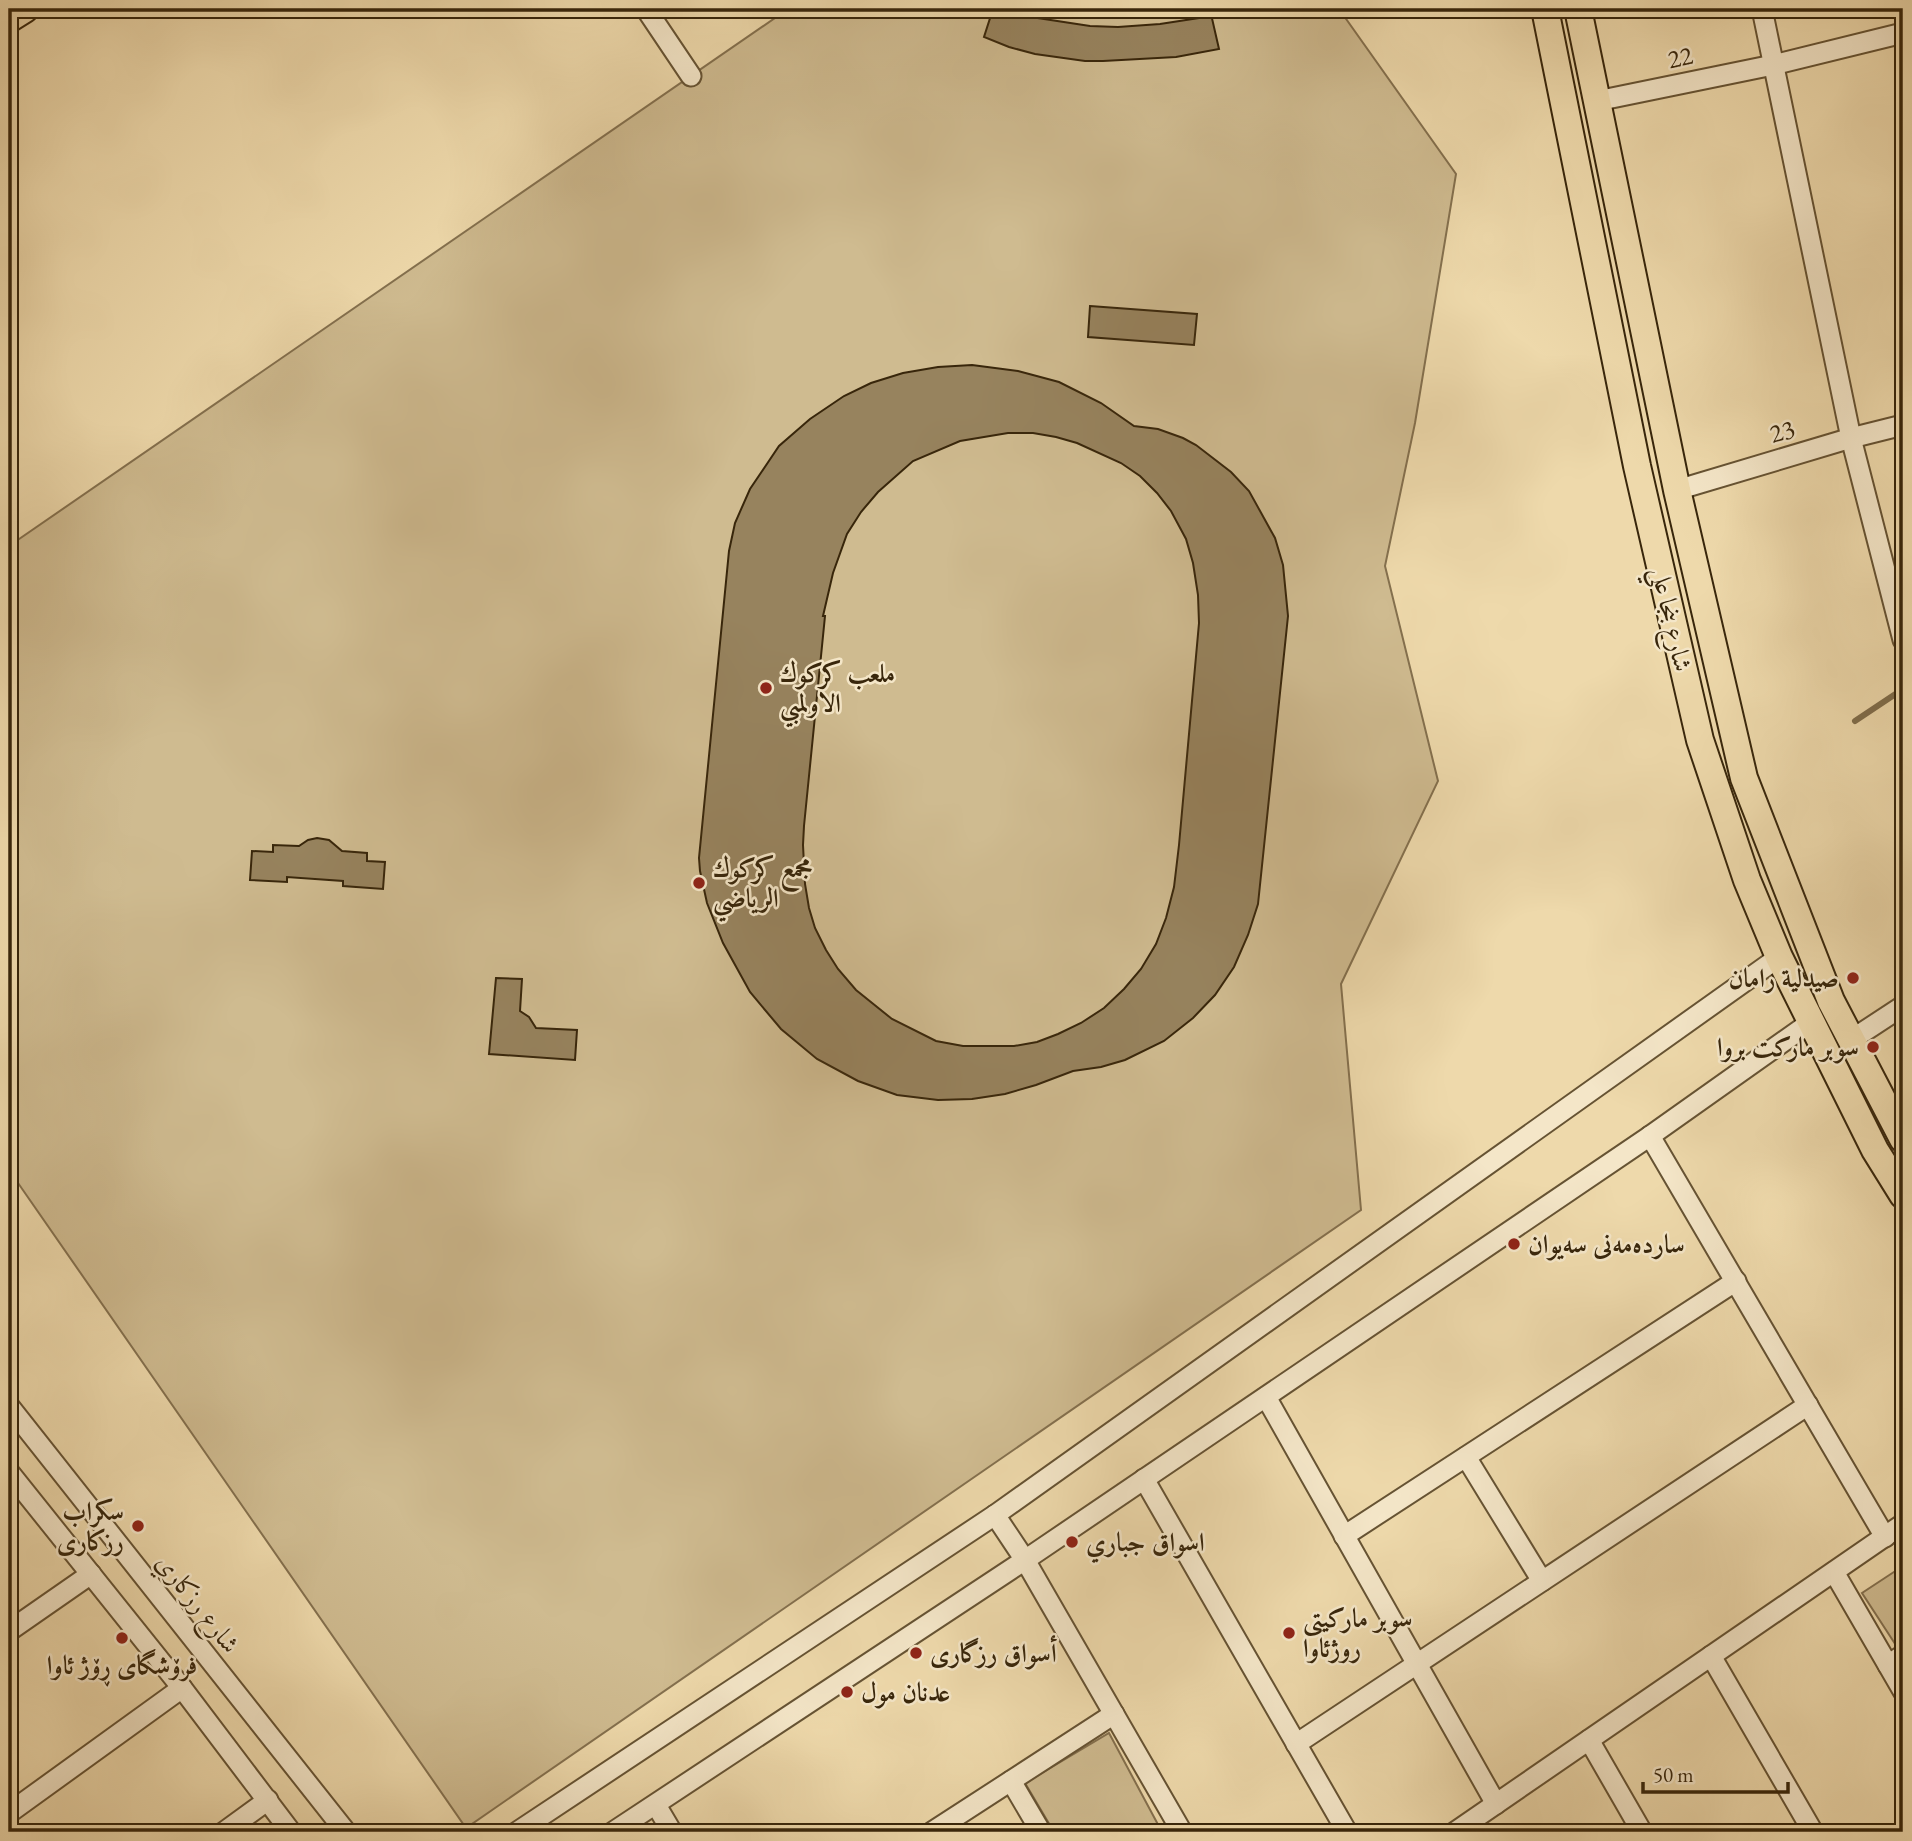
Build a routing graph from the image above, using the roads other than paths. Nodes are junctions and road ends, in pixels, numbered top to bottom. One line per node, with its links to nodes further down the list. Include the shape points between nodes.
1 (25, 9): 6 (main road)
2 (646, 9): 9 (street)
3 (1545, 9): 15 (main road, شارع بنجا علي)
4 (1578, 9): 10 (main road, شارع بنجا علي)
5 (1762, 9): 8 (street)
6 (9, 19)
7 (1903, 33): 8 (street, 22)
8 (1773, 65): 10 (street, 22); 12 (street)
9 (691, 76)
10 (1597, 102): 13 (main road, شارع بنجا علي)
11 (1903, 425): 12 (street, 23)
12 (1852, 438): 13 (street, 23); 16 (street)
13 (1677, 490): 14 (main road, شارع بنجا علي)
14 (1699, 582): 15 (main road); 20 (main road, شارع بنجا علي, via 1744,778 1831,1001)
15 (1665, 590): 17 (main road, شارع بنجا علي, via 1700,740 1747,880)
16 (1903, 640)
17 (1779, 957): 19 (main road, شارع بنجا علي); 31 (street)
18 (1903, 1006): 20 (street)
19 (1811, 1022): 21 (street); 23 (main road, شارع بنجا علي, via 1875,1150)
20 (1851, 1040): 22 (main road, شارع بنجا علي)
21 (1650, 1136): 24 (street); 25 (street)
22 (1903, 1139)
23 (1903, 1195)
24 (1736, 1282): 26 (street); 28 (street)
25 (1266, 1397): 30 (street); 33 (street)
26 (1808, 1405): 34 (street); 38 (street)
27 (9, 1406): 56 (street, شارع رزكاري)
28 (1466, 1457): 33 (street); 38 (street)
29 (9, 1472): 37 (street)
30 (1144, 1479): 35 (street); 47 (street)
31 (995, 1515): 35 (street); 57 (street)
32 (1903, 1524): 34 (street)
33 (1344, 1536): 42 (street)
34 (1885, 1537): 36 (street)
35 (1025, 1560): 45 (street); 51 (street)
36 (1834, 1572): 40 (street); 41 (street)
37 (91, 1574): 39 (street); 43 (street)
38 (1542, 1581): 42 (street)
39 (9, 1631)
40 (1712, 1656): 46 (street); 65 (street)
41 (1896, 1660): 44 (street)
42 (1417, 1664): 47 (street); 50 (street)
43 (182, 1688): 49 (street); 52 (street)
44 (1903, 1691)
45 (1114, 1714): 48 (street); 62 (street)
46 (1589, 1740): 50 (street); 64 (street)
47 (1296, 1744): 63 (street)
48 (1011, 1781): 60 (street); 61 (street)
49 (268, 1800): 54 (street); 55 (street)
50 (1496, 1804): 53 (street)
51 (656, 1805): 58 (street); 59 (street)
52 (9, 1813)
53 (1468, 1829)
54 (224, 1832)
55 (290, 1832)
56 (346, 1832)
57 (517, 1832)
58 (614, 1832)
59 (672, 1832)
60 (932, 1832)
61 (1041, 1832)
62 (1182, 1832)
63 (1347, 1832)
64 (1642, 1832)
65 (1813, 1832)

